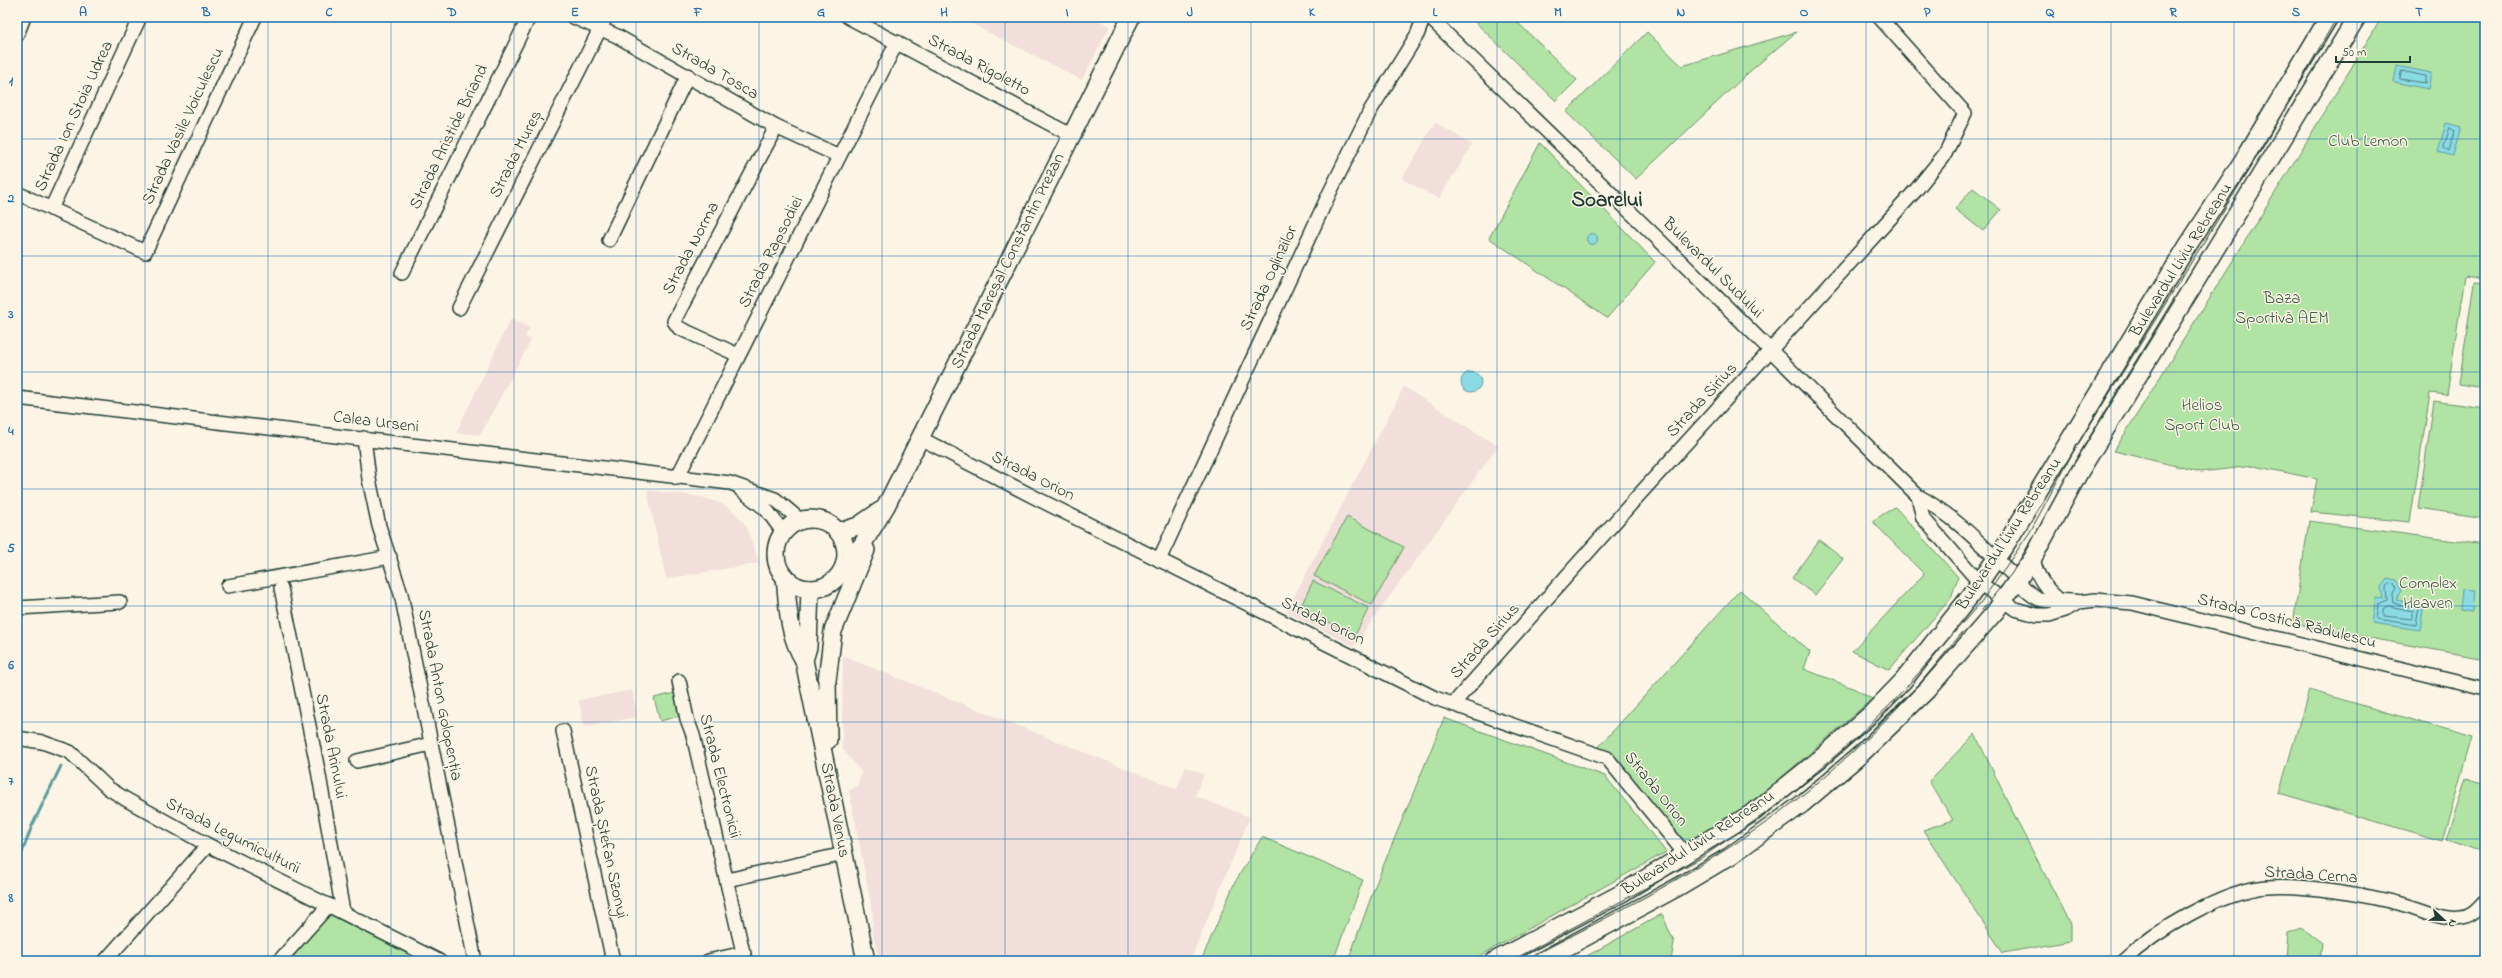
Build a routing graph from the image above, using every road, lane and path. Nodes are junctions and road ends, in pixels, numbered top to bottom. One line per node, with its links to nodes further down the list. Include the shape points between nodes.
1 (24, 17): 15 (street)
2 (140, 17): 22 (street, Strada Ion Stoia Udrea)
3 (255, 17): 22 (street, Strada Vasile Voiculescu, via 145,252)
4 (529, 17): 24 (street, Strada Aristide Briand)
5 (573, 17): 14 (street, Strada Tosca)
6 (606, 17): 14 (street, Strada Mureș)
7 (848, 17): 16 (street, Strada Rigoletto)
8 (1130, 17): 19 (main road, Strada Mareșal Constantin Prezan)
9 (1424, 17): 41 (street, Strada Oglinzilor, via 1417,35 1370,111 1290,275)
10 (1429, 17): 26 (street, Bulevardul Sudului)
11 (1879, 17): 26 (street, Strada Sirius, via 1965,113 1945,154 1916,190)
12 (2328, 17): 40 (main road, Bulevardul Liviu Rebreanu, via 2244,159 2188,245 2155,303)
13 (2357, 17): 39 (main road, Bulevardul Liviu Rebreanu, via 2084,464)
14 (600, 29): 17 (street, Strada Tosca); 25 (street, Strada Mureș)
15 (17, 35)
16 (897, 42): 19 (street, Strada Rigoletto); 20 (street, Strada Rapsodiei)
17 (688, 75): 18 (street, Strada Tosca); 23 (street)
18 (776, 127): 20 (street, Strada Tosca); 27 (street, Strada Norma, via 674,321 679,328)
19 (1071, 135): 30 (main road, Strada Mareșal Constantin Prezan)
20 (839, 156): 27 (street, Strada Rapsodiei)
21 (17, 193): 22 (street)
22 (51, 209)
23 (609, 240)
24 (402, 273)
25 (458, 308)
26 (1772, 352): 33 (street, Bulevardul Sudului); 57 (street, Strada Sirius, via 1638,496)
27 (738, 355): 31 (street, Strada Rapsodiei)
28 (17, 398): 29 (street, Calea Urseni)
29 (364, 438): 31 (street, Calea Urseni); 38 (street, Strada Anton Golopenția, via 379,526)
30 (920, 438): 34 (main road, Strada Mareșal Constantin Prezan); 41 (street, Strada Orion)
31 (676, 478): 32 (street, Calea Urseni)
32 (730, 483): 35 (street, Calea Urseni, via 775,499); 36 (street, via 766,509)
33 (1918, 496): 40 (street, Bulevardul Sudului, via 1934,505); 45 (street, via 1923,518)
34 (885, 508): 37 (main road, Strada Mareșal Constantin Prezan, via 864,522); 42 (main road, Strada Mareșal Constantin Prezan, via 862,545); 62 (main road, via 833,631 827,681)
35 (800, 520): 36 (main road); 37 (main road, via 818,519 830,523)
36 (783, 532): 43 (main road, via 777,544 776,558)
37 (839, 532): 42 (main road, via 845,543 847,555)
38 (390, 557): 46 (street); 60 (street, Strada Anton Golopenția, via 401,594)
39 (2033, 558): 44 (main road, Bulevardul Liviu Rebreanu); 49 (street, via 2037,575 2045,589)
40 (1996, 559): 44 (street, Bulevardul Sudului); 45 (main road, Bulevardul Liviu Rebreanu)
41 (1159, 560): 57 (street, Strada Orion, via 1435,698)
42 (844, 567): 48 (main road, via 830,583)
43 (785, 577): 48 (main road, via 792,583); 54 (main road, Strada Venus, via 790,623 797,649)
44 (2018, 580): 49 (street, Strada Costică Rădulescu, via 2028,593 2039,599); 51 (main road, Bulevardul Liviu Rebreanu)
45 (1980, 583): 51 (street); 65 (main road, Bulevardul Liviu Rebreanu, via 1903,680 1872,713 1754,812)
46 (228, 586)
47 (281, 588): 69 (street, Strada Arinului)
48 (810, 589): 54 (main road, Strada Venus, via 808,647)
49 (2059, 600): 52 (street, Strada Costică Rădulescu)
50 (120, 602): 53 (street)
51 (2003, 602): 52 (street, Strada Costică Rădulescu, via 2015,609 2036,615 2049,615); 79 (main road, Bulevardul Liviu Rebreanu, via 1927,690 1860,755 1802,804 1730,856)
52 (2079, 602): 56 (street, Strada Costică Rădulescu, via 2110,600 2161,608)
53 (17, 608)
54 (804, 660): 62 (main road, Strada Venus)
55 (679, 681): 66 (street, Strada Electronicii)
56 (2485, 689)
57 (1453, 704): 65 (street, Strada Orion, via 1607,758)
58 (563, 732): 75 (street, Strada Ștefan Szonyi)
59 (17, 738): 63 (street, Strada Legumiculturii, via 42,742 70,752 115,792)
60 (431, 744): 61 (street); 74 (street, Strada Anton Golopenția)
61 (357, 761)
62 (827, 766): 64 (main road, Strada Venus)
63 (208, 845): 68 (street, Strada Legumiculturii); 71 (street)
64 (844, 854): 66 (street); 77 (main road, Strada Venus)
65 (1686, 855): 78 (main road, Bulevardul Liviu Rebreanu, via 1622,893)
66 (727, 880): 70 (street, Strada Electronicii)
67 (2485, 902): 80 (street, Strada Cerna, via 2473,914 2459,918 2379,898 2266,886 2235,894 2182,918)
68 (329, 905): 69 (street, Strada Legumiculturii); 72 (street)
69 (344, 912): 73 (street, Strada Legumiculturii)
70 (745, 957): 76 (street)
71 (105, 961)
72 (279, 961)
73 (439, 961)
74 (475, 961)
75 (613, 961)
76 (708, 961)
77 (866, 961)
78 (1494, 961)
79 (1541, 961)
80 (2123, 961)

